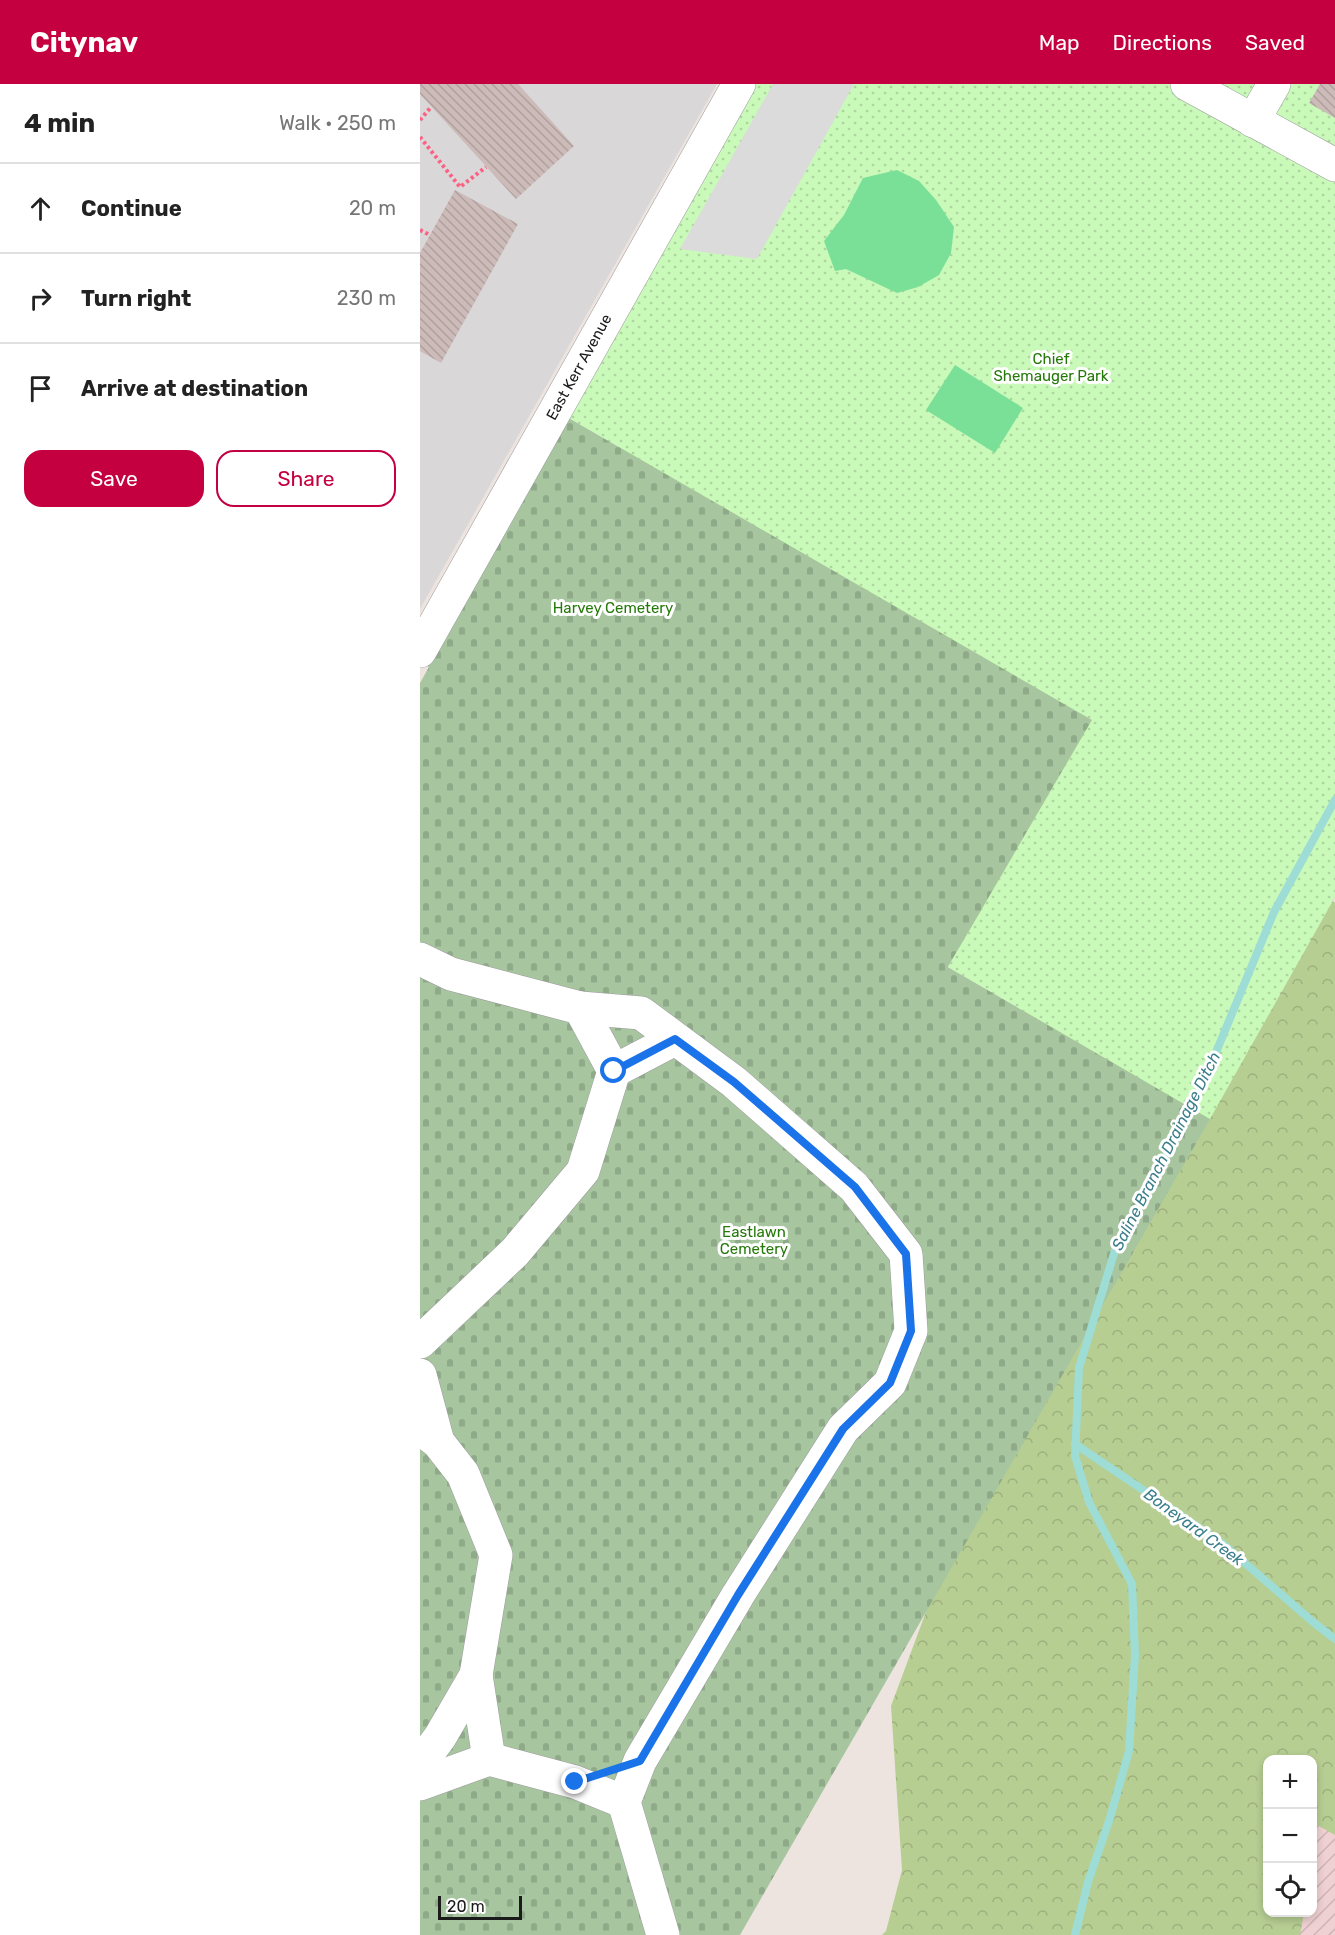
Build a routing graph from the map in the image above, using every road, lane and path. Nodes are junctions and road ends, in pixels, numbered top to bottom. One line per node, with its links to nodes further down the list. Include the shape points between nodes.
1 (739, 84): 12 (street, East Kerr Avenue)
2 (1187, 84): 6 (street)
3 (1274, 84): 6 (street)
4 (431, 106): 5 (path)
5 (420, 120)
6 (1253, 120): 8 (street)
7 (420, 137): 9 (path, via 460,187)
8 (1335, 165)
9 (486, 167)
10 (420, 230): 11 (path)
11 (430, 235)
12 (420, 651)
13 (420, 958): 14 (street, via 451,974)
14 (580, 1008): 15 (street, via 641,1013); 16 (street)
15 (675, 1039): 16 (street); 22 (street, via 734,1082 855,1187 906,1254 911,1331 890,1383 843,1429)
16 (614, 1071): 17 (street, via 583,1171 515,1252)
17 (420, 1342)
18 (420, 1375): 19 (street)
19 (429, 1436): 20 (street, via 463,1474 496,1555)
20 (476, 1675): 21 (street); 23 (street)
21 (489, 1759): 24 (street); 25 (street)
22 (640, 1761): 24 (street); 26 (street)
23 (420, 1764)
24 (575, 1782): 26 (street)
25 (420, 1784)
26 (624, 1802): 27 (street)
27 (663, 1935)

